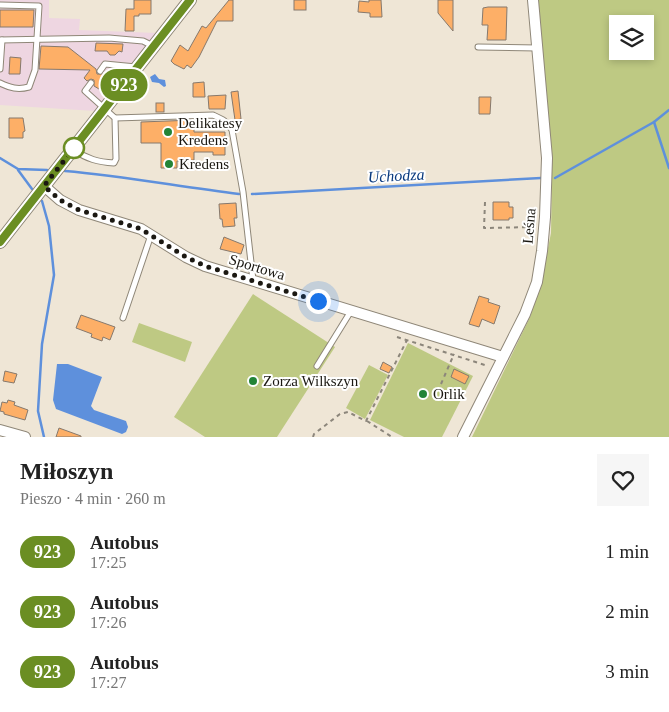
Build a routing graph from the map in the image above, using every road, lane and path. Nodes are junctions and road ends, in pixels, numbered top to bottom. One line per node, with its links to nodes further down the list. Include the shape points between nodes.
1 (190, 0): 6 (street)
2 (533, 0): 8 (street, Leśna)
3 (0, 5): 5 (lane, via 39,6)
4 (1, 40): 5 (lane); 10 (lane)
5 (36, 40): 6 (lane, via 109,38 143,40); 12 (lane, via 35,70 29,87 10,88)
6 (154, 46): 9 (street)
7 (478, 47): 8 (lane)
8 (538, 48): 19 (street, Leśna, via 547,158)
9 (137, 68): 11 (lane, via 105,64); 14 (street)
10 (0, 69)
11 (100, 71)
12 (0, 83)
13 (91, 83): 14 (lane, via 85,91)
14 (105, 110): 15 (lane); 16 (street)
15 (115, 118): 16 (lane, via 114,163 86,158); 22 (lane, via 213,115 228,124 232,130 243,192)
16 (73, 149): 17 (street)
17 (44, 186): 20 (street, Sportowa, via 79,210); 21 (street)
18 (485, 202): 19 (path, via 484,228)
19 (544, 227): 28 (street, Leśna, via 537,282)
20 (151, 234): 22 (street, Sportowa, via 205,266); 24 (lane)
21 (0, 242)
22 (254, 282): 23 (street, Sportowa)
23 (351, 310): 28 (street, Sportowa); 29 (lane)
24 (123, 318)
25 (398, 337): 26 (path)
26 (407, 340): 27 (path); 32 (path)
27 (454, 355): 30 (path); 31 (path)
28 (503, 357): 30 (street, Leśna)
29 (317, 366)
30 (497, 369): 37 (street, Leśna)
31 (441, 384)
32 (366, 421): 35 (path, via 348,412 340,414); 36 (path)
33 (0, 430): 34 (street)
34 (25, 437)
35 (313, 437)
36 (392, 437)
37 (462, 437)

